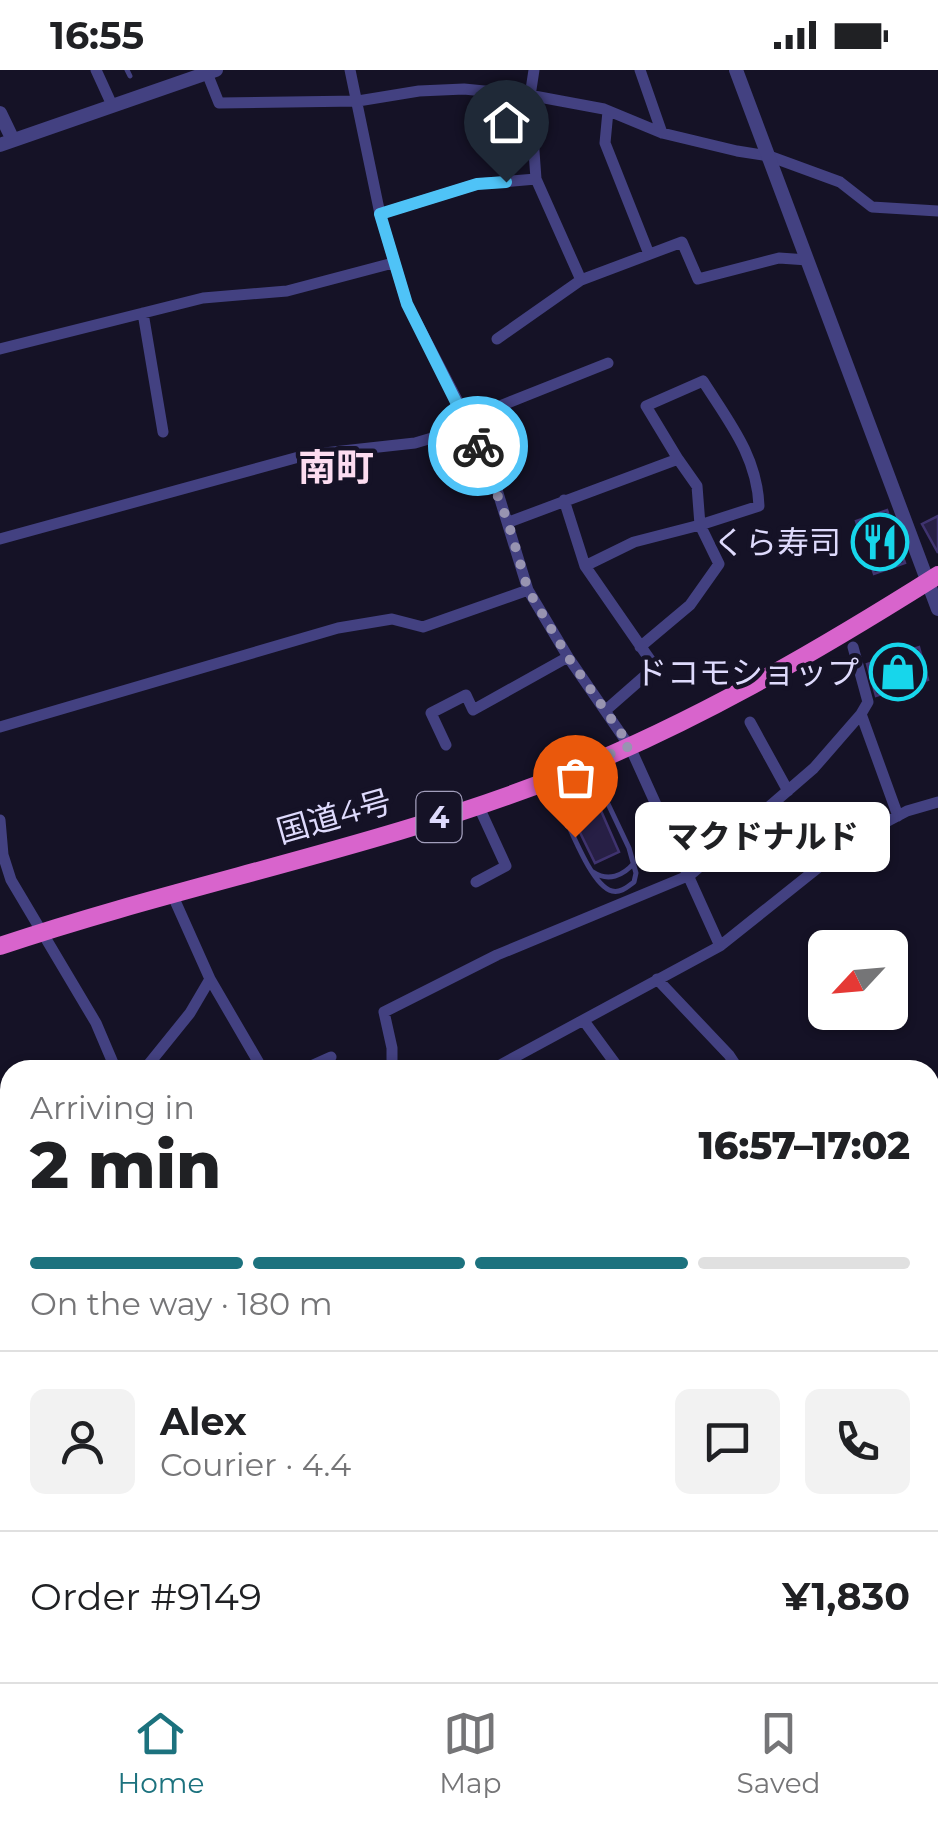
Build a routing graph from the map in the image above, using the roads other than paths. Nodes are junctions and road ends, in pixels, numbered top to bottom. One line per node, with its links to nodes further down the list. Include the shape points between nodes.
1 (96, 70): 9 (street)
2 (350, 70): 8 (street)
3 (534, 70): 7 (street)
4 (640, 70): 12 (street)
5 (736, 70): 14 (street)
6 (209, 71): 8 (street, via 219,103); 9 (street)
7 (530, 96): 8 (street, via 464,89); 10 (street); 15 (street)
8 (358, 100): 17 (street)
9 (112, 105): 13 (street)
10 (608, 111): 12 (street); 18 (street, via 605,143)
11 (0, 112): 13 (street)
12 (662, 133): 14 (street)
13 (6, 142)
14 (769, 156): 16 (street, via 840,182 872,207); 19 (street)
15 (536, 179): 17 (street, via 477,184); 21 (street)
16 (938, 210)
17 (380, 214): 20 (street)
18 (648, 254): 19 (street, via 682,242 698,279 779,258); 21 (street)
19 (808, 260): 34 (street)
20 (394, 263): 22 (street, via 310,286 203,298); 26 (street, via 407,304)
21 (581, 280): 23 (street)
22 (143, 313): 24 (street); 27 (street)
23 (497, 339)
24 (0, 349)
25 (608, 362): 26 (street)
26 (468, 423): 30 (street); 32 (street, via 415,443 306,455)
27 (162, 432)
28 (678, 460): 29 (street); 31 (street, via 697,486); 31 (street, via 646,406 703,382 748,452 760,506)
29 (564, 500): 30 (street); 33 (street)
30 (508, 522): 35 (street)
31 (700, 526): 33 (street, via 634,542); 37 (street, via 718,564 690,605)
32 (0, 539)
33 (585, 566): 37 (street)
34 (933, 578): 36 (street); 45 (highway, 国道4号 / 4, via 740,693)
35 (528, 590): 39 (street); 43 (street, via 423,627 392,620 338,628)
36 (938, 609)
37 (640, 646): 40 (street, via 655,668)
38 (853, 647): 41 (street, via 868,702)
39 (568, 657): 40 (street); 44 (street, via 473,710 466,696 431,712)
40 (606, 710): 45 (street)
41 (861, 714): 48 (street); 51 (street)
42 (750, 722): 48 (street)
43 (0, 727)
44 (446, 745)
45 (630, 746): 46 (highway, 国道4号 / 4); 55 (street)
46 (588, 764): 47 (highway, 国道4号 / 4); 53 (lane)
47 (558, 776): 50 (highway, 国道4号 / 4); 54 (lane, via 562,808)
48 (788, 790): 55 (street)
49 (938, 802): 51 (street)
50 (478, 805): 56 (street, via 506,866); 57 (highway, 国道4号 / 4)
51 (898, 816): 60 (street, via 854,838)
52 (0, 820): 58 (street, via 11,880)
53 (634, 862): 54 (lane, via 610,878); 54 (lane, via 634,882 622,891 603,887)
54 (591, 870)
55 (690, 875): 60 (street); 69 (street, via 498,954 384,1012)
56 (476, 882)
57 (172, 894): 58 (highway, 国道4号 / 4); 62 (street)
58 (44, 932): 59 (highway, 国道4号 / 4); 65 (street)
59 (0, 946)
60 (720, 946): 61 (street)
61 (657, 979): 63 (street); 72 (street)
62 (210, 980): 66 (street); 67 (street)
63 (584, 1021): 70 (street); 71 (street)
64 (331, 1057): 68 (street)
65 (112, 1060)
66 (152, 1060)
67 (257, 1060)
68 (324, 1060)
69 (392, 1060)
70 (510, 1060)
71 (613, 1060)
72 (730, 1060)

